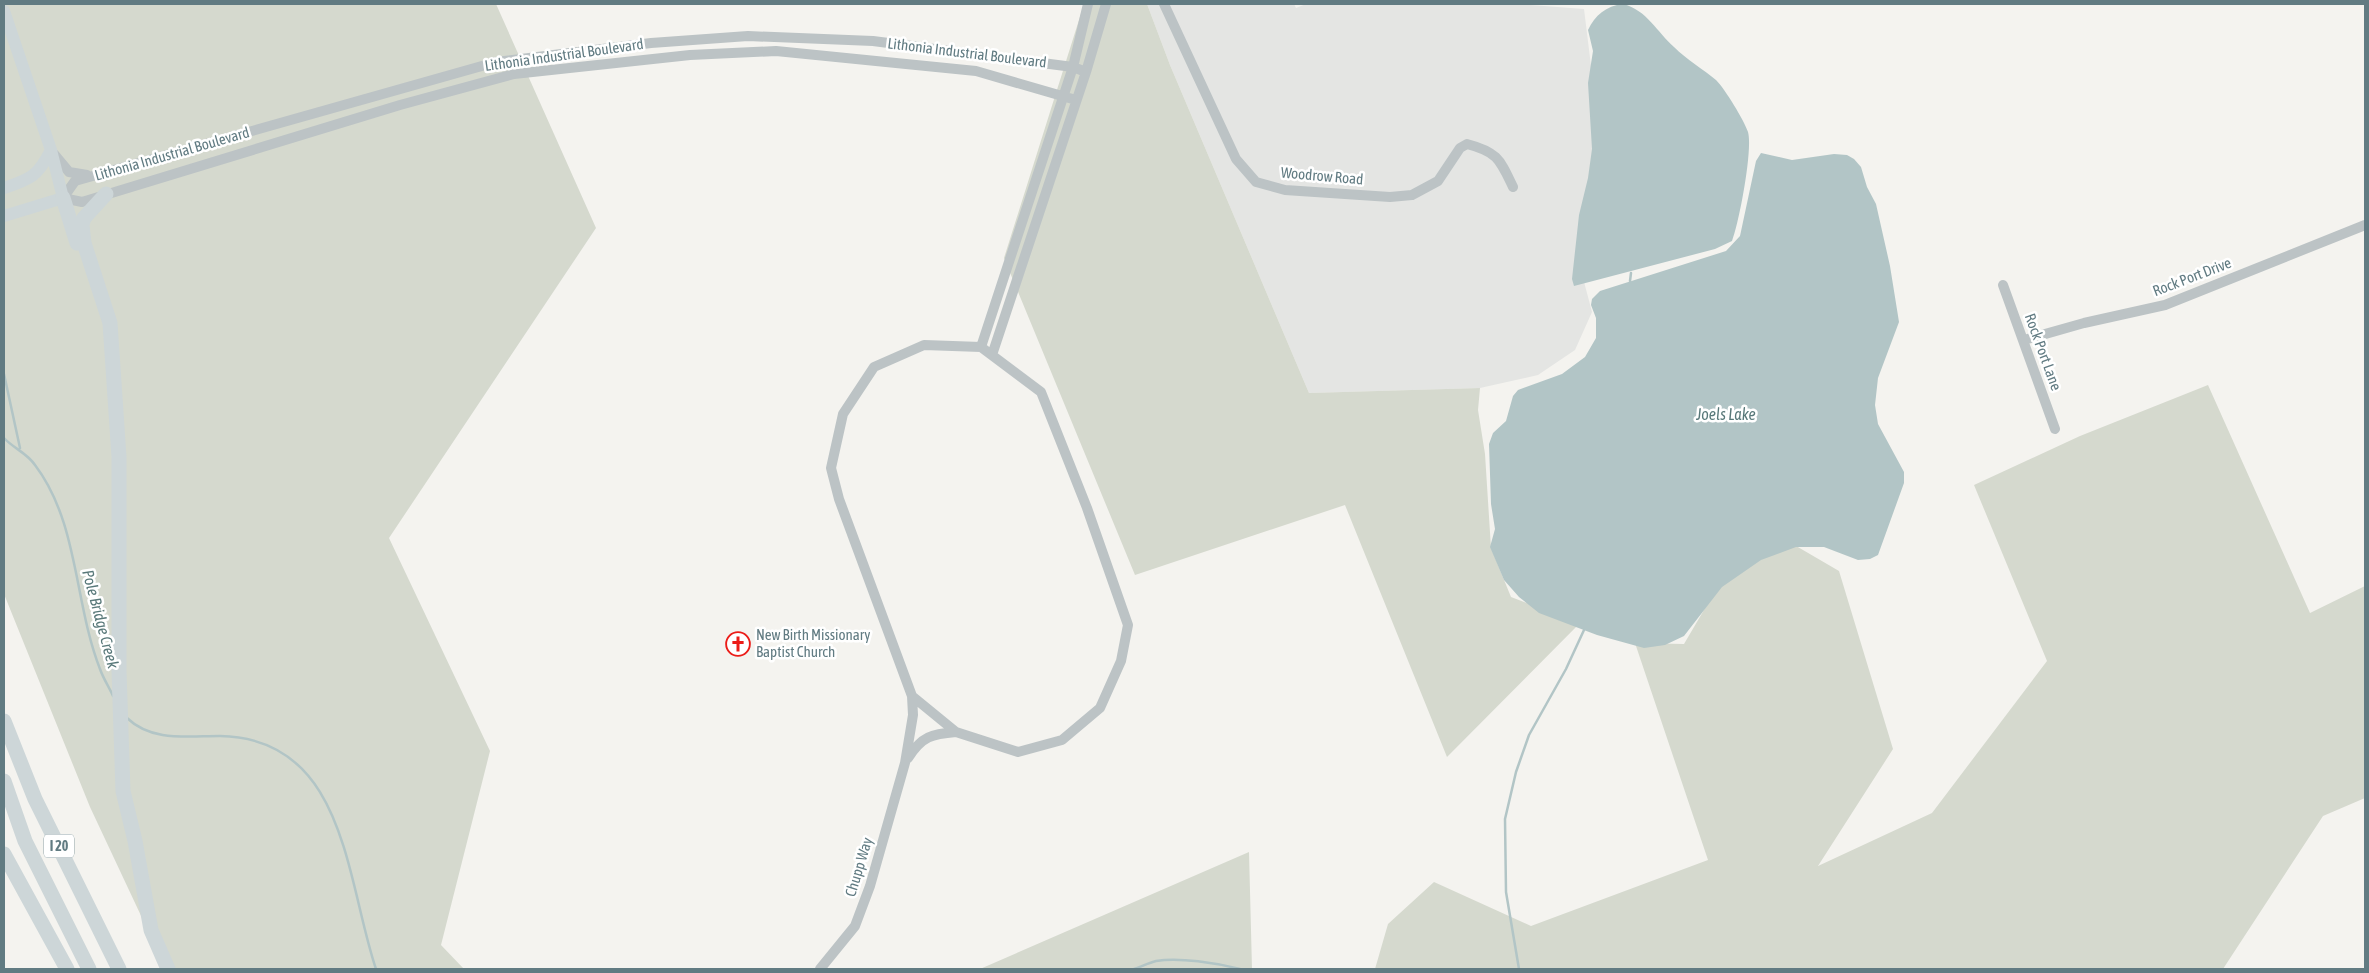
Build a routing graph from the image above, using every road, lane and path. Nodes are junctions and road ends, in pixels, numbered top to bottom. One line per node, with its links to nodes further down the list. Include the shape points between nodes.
1 (1088, 4): 5 (street)
2 (1106, 4): 6 (street)
3 (1164, 4): 12 (street, Woodrow Road, via 1236,158 1256,182 1285,190 1390,197 1412,195 1438,181 1460,148 1467,144 1488,149 1504,167)
4 (4, 11): 9 (main road)
5 (1073, 67): 6 (street, Lithonia Industrial Boulevard); 7 (street); 10 (street, Lithonia Industrial Boulevard, via 873,41 748,36 651,43 496,62)
6 (1086, 72): 8 (street)
7 (1064, 95): 8 (street, Lithonia Industrial Boulevard); 13 (street, Lithonia Industrial Boulevard, via 966,70 776,52 680,56 514,74); 19 (street)
8 (1076, 100): 20 (street)
9 (51, 150): 10 (street, via 69,172); 11 (main road, via 42,168 31,179); 14 (main road)
10 (93, 176): 14 (street, Lithonia Industrial Boulevard, via 76,181)
11 (4, 188)
12 (1513, 188)
13 (106, 194): 14 (street, Lithonia Industrial Boulevard, via 82,202); 21 (highway, via 84,218 82,225 84,243 110,323)
14 (63, 198): 15 (main road, Lithonia Industrial Boulevard); 21 (highway)
15 (4, 216)
16 (2365, 225): 18 (street, Rock Port Drive, via 2165,306)
17 (2003, 285): 18 (street, Rock Port Lane)
18 (2024, 340): 22 (street, Rock Port Lane)
19 (981, 348): 20 (street); 23 (street, via 924,345 874,367 843,414 831,468 839,499)
20 (992, 355): 25 (street, via 1041,392 1087,508 1128,625 1121,661 1100,708 1062,740 1018,752)
21 (111, 357): 32 (highway, via 119,457 119,671 123,791 151,930)
22 (2055, 429)
23 (912, 696): 25 (street); 26 (street, via 913,715)
24 (4, 721): 31 (highway, I 20, via 35,799)
25 (956, 732): 26 (street, via 934,734 917,745)
26 (905, 763): 33 (street, Chupp Way, via 870,886 855,926)
27 (4, 781): 30 (highway, I 20, via 25,841)
28 (4, 854): 29 (highway)
29 (67, 969)
30 (89, 969)
31 (120, 969)
32 (168, 969)
33 (820, 969)

